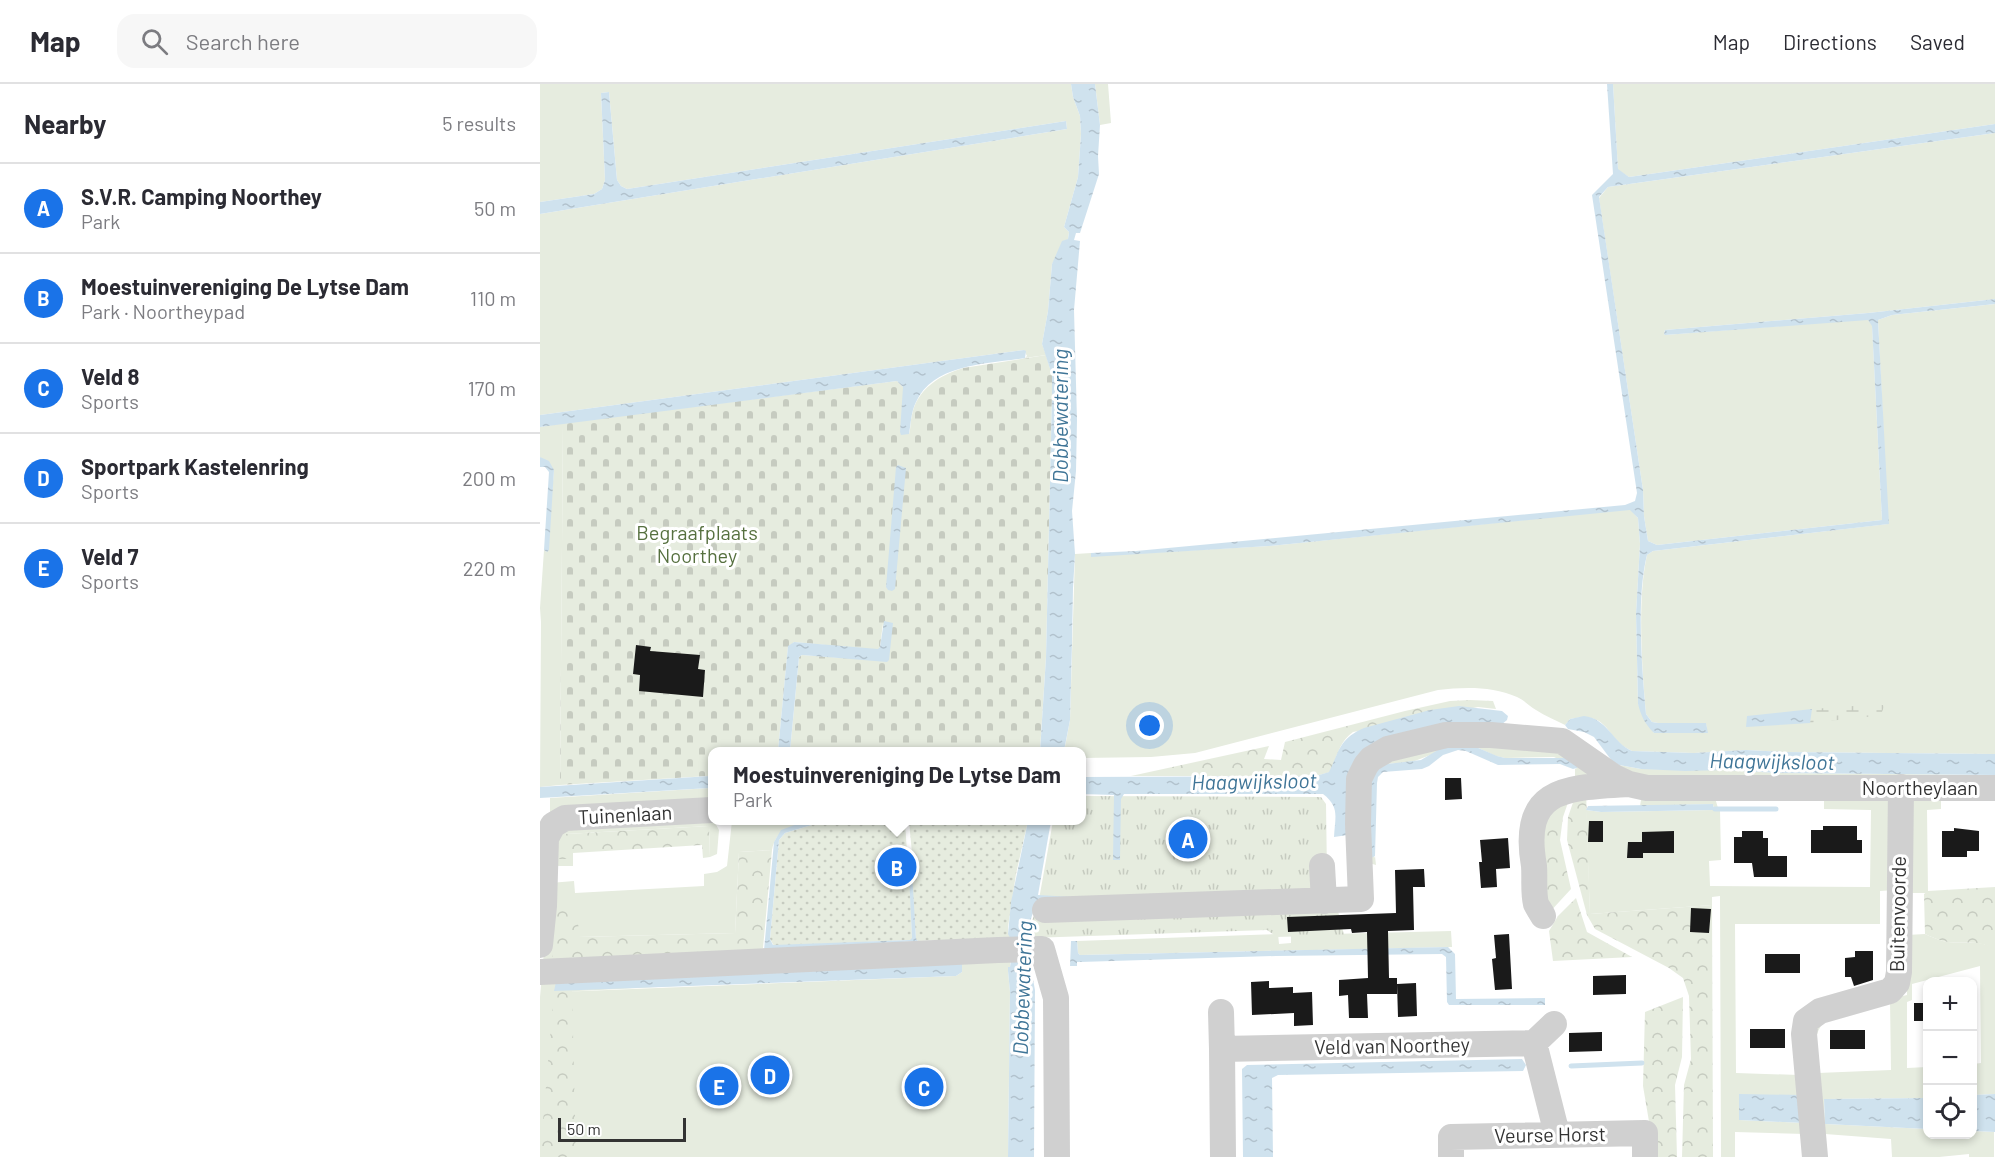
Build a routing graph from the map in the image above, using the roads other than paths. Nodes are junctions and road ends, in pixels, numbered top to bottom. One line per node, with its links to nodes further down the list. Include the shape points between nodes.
1 (1629, 784): 2 (street, Noortheylaan, via 1647,788); 6 (street, Noortheylaan, via 1562,741 1446,735 1388,749 1371,759 1359,779 1361,899); 9 (street, Noortheylaan, via 1563,791 1536,812 1531,843 1536,904)
2 (1901, 788): 3 (street, Noortheylaan); 21 (street, Buitenvoorde, via 1897,983 1890,991 1820,1011 1806,1021)
3 (1995, 788)
4 (708, 810): 7 (street, Tuinenlaan, via 561,819 546,838)
5 (1322, 866): 6 (street)
6 (1324, 901): 8 (street)
7 (542, 905): 10 (street, Tuinenlaan)
8 (1045, 910)
9 (1543, 916)
10 (540, 945)
11 (540, 972): 17 (street, via 1042,949 1056,998)
12 (1221, 1012): 15 (street)
13 (1554, 1024): 14 (street)
14 (1534, 1043): 15 (street, Veld van Noorthey); 16 (street)
15 (1222, 1049): 18 (street)
16 (1557, 1134): 19 (street, Veurse Horst, via 1451,1137); 20 (street, Veurse Horst, via 1645,1133)
17 (1057, 1157)
18 (1223, 1157)
19 (1451, 1157)
20 (1645, 1157)
21 (1815, 1157)

